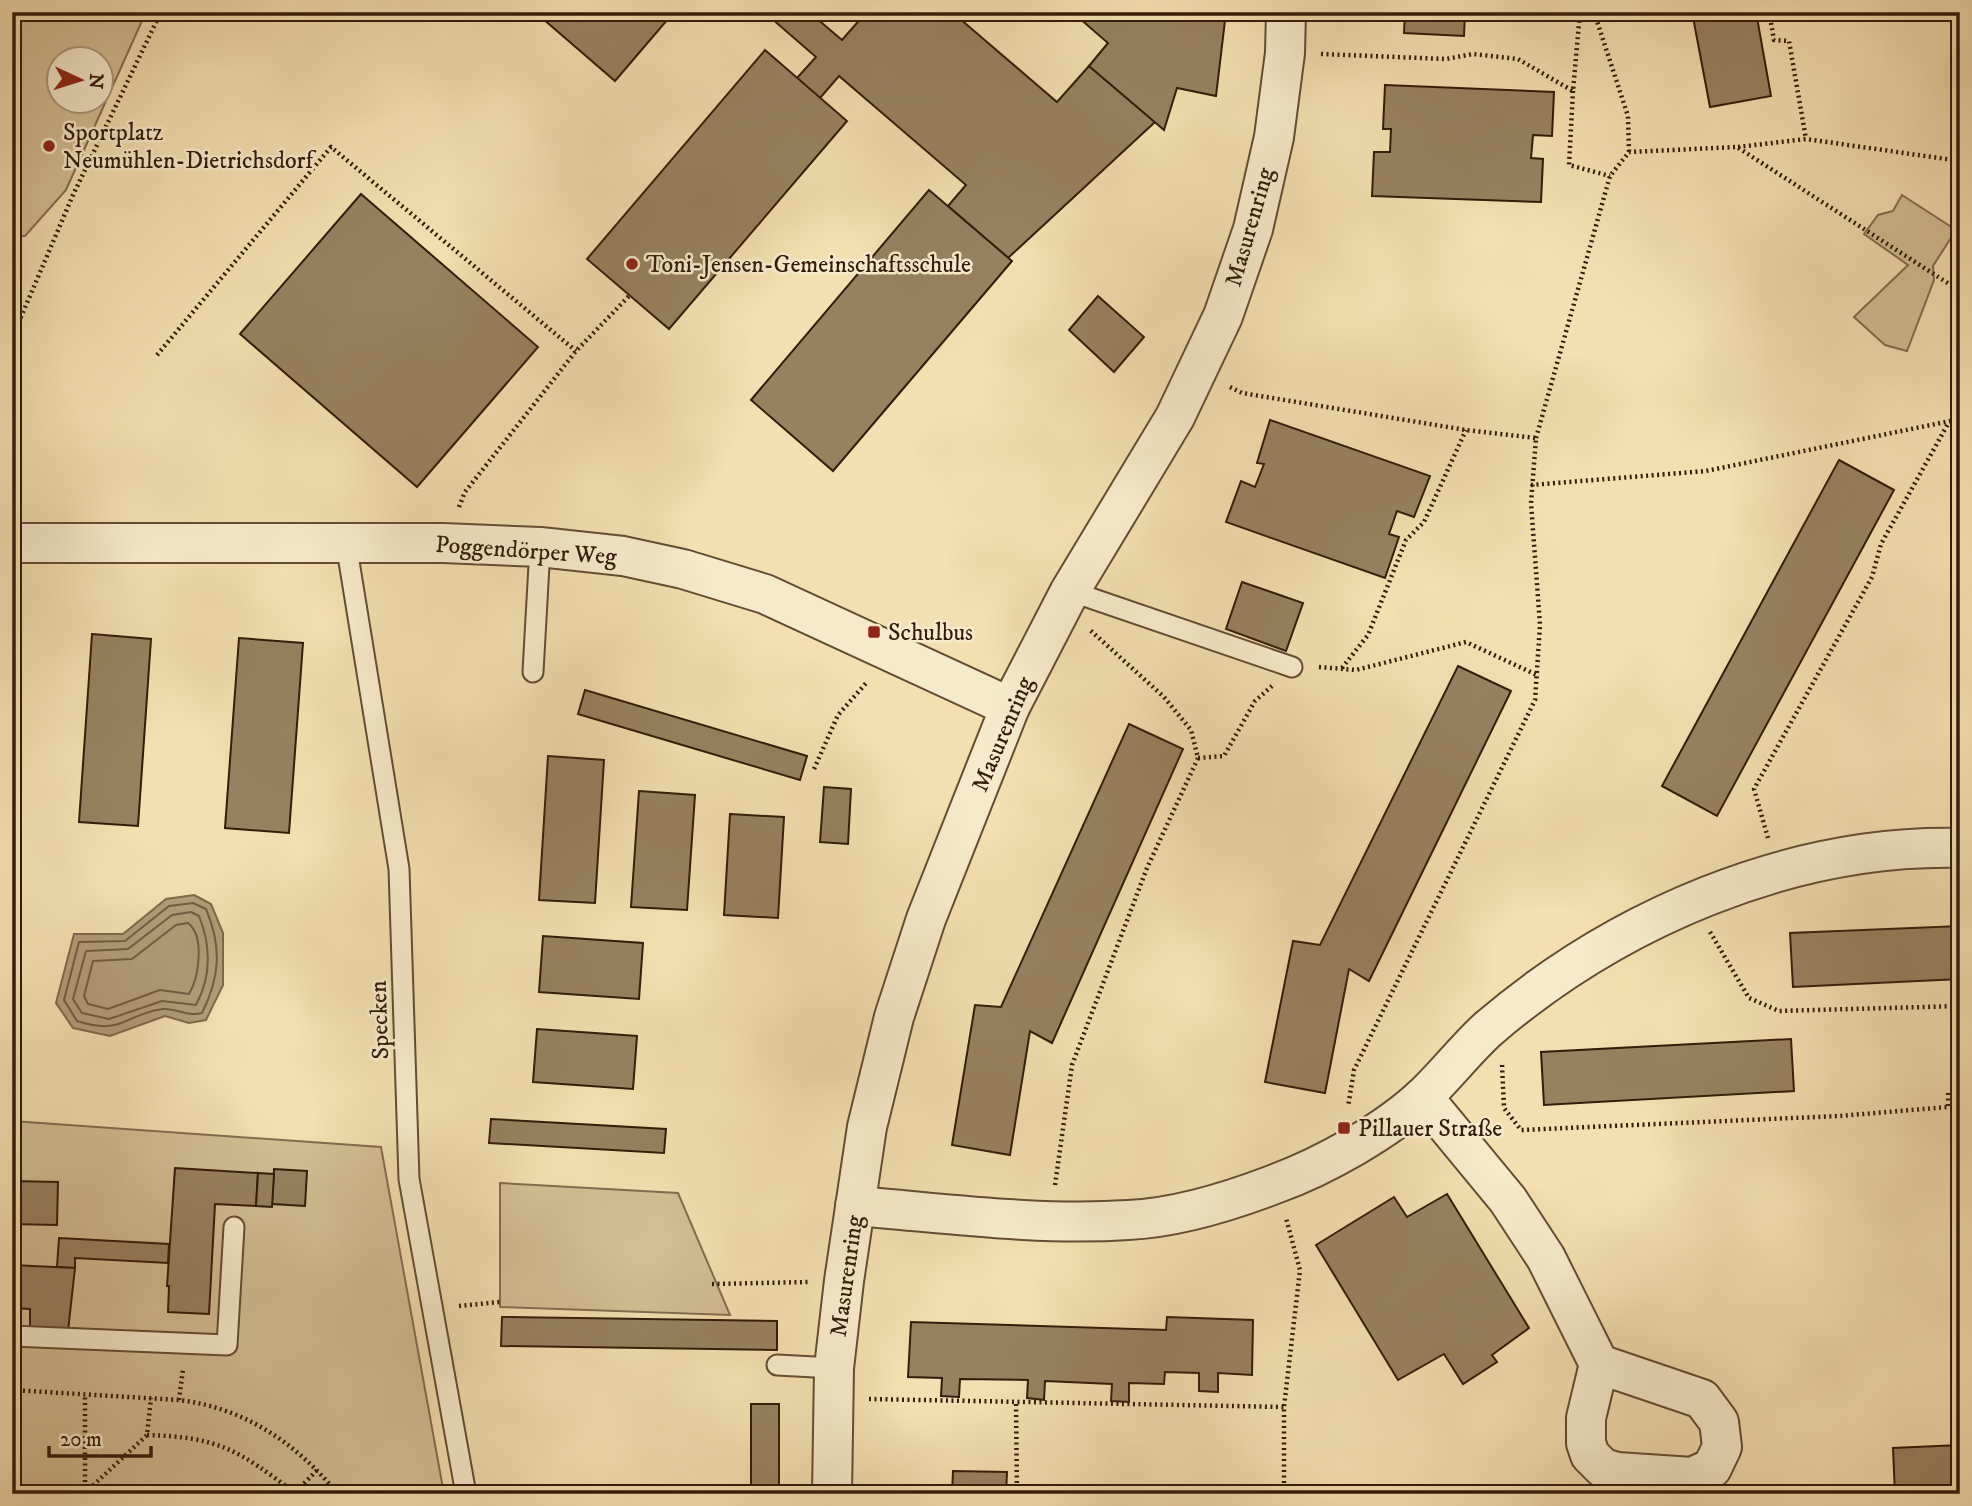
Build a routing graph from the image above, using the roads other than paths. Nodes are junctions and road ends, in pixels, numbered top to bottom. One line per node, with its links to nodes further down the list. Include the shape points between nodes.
1 (1286, 12): 5 (street, Masurenring, via 1274,137 1252,229 1223,316 1175,417)
2 (12, 543): 3 (street, Poggendörper Weg)
3 (346, 543): 4 (street, Poggendörper Weg); 17 (lane, Specken, via 399,869 409,1179)
4 (540, 547): 7 (lane); 8 (street, Poggendörper Weg, via 623,556 765,594)
5 (1066, 598): 6 (lane); 8 (street, Masurenring)
6 (1292, 667)
7 (533, 672)
8 (1010, 707): 11 (street, Masurenring, via 926,919 894,1017 867,1127)
9 (1960, 848): 10 (street, via 1843,857 1778,871 1627,933 1488,1030)
10 (1423, 1097): 11 (street, via 1362,1142 1277,1184 1205,1208 1130,1220 1050,1221); 14 (street, via 1508,1200 1546,1258)
11 (855, 1206): 16 (street, Masurenring)
12 (234, 1227): 13 (lane, via 228,1345)
13 (12, 1336)
14 (1599, 1364)
15 (777, 1366): 16 (lane)
16 (834, 1384): 18 (street, Masurenring)
17 (466, 1494)
18 (832, 1494)

